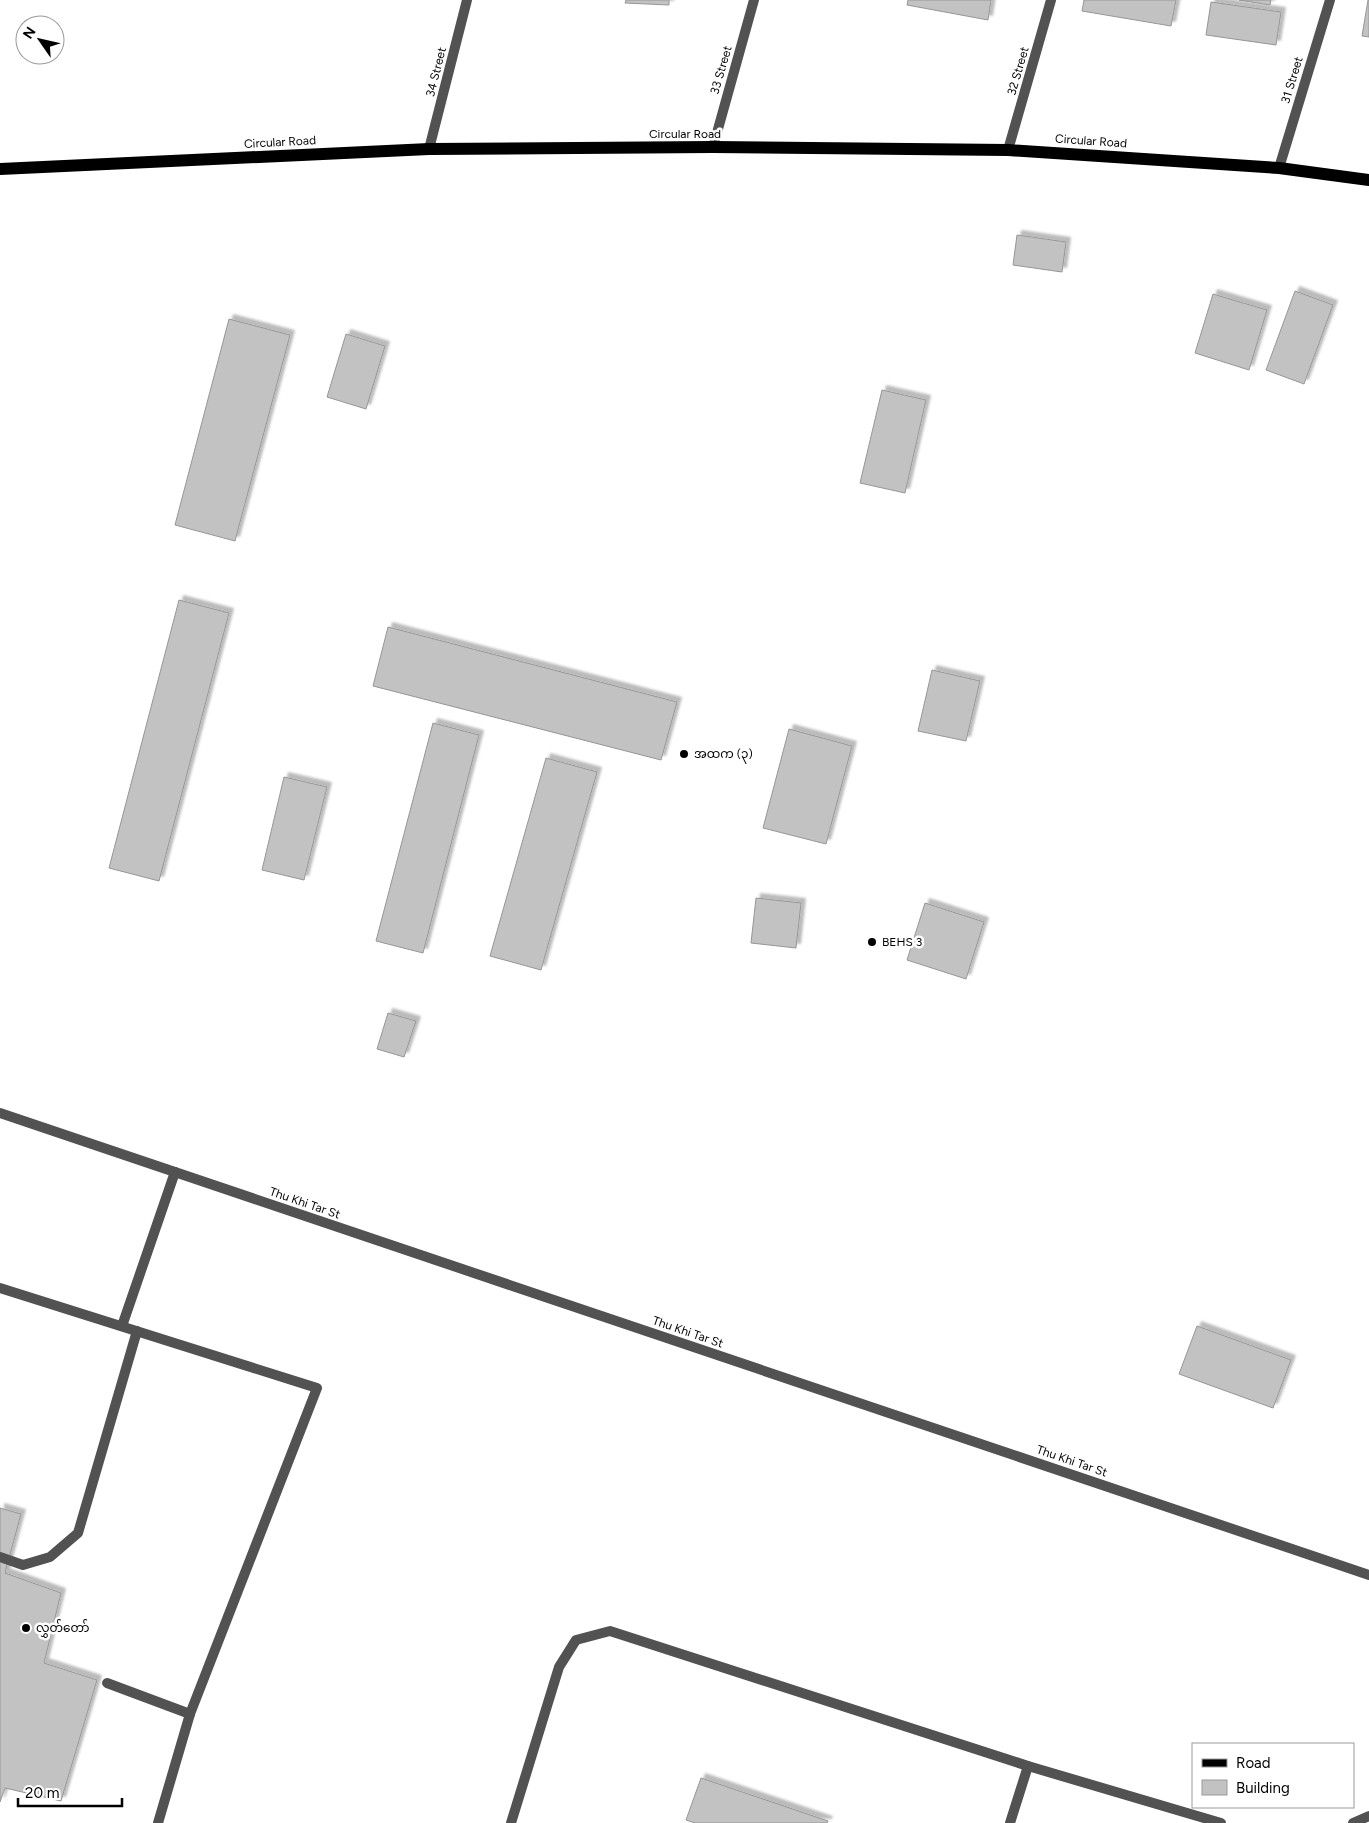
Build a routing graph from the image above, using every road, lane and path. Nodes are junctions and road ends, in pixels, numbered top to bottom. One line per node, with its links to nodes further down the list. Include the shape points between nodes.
1 (467, 0): 6 (street, 34 Street)
2 (754, 0): 5 (street, 33 Street)
3 (1051, 0): 7 (street, 32 Street)
4 (1330, 0): 9 (street, 31 Street)
5 (713, 147): 6 (main road, Circular Road); 7 (main road, Circular Road)
6 (429, 149): 8 (main road, Circular Road)
7 (1008, 150): 9 (main road, Circular Road)
8 (0, 168)
9 (1279, 168): 10 (main road, Circular Road)
10 (1369, 180)
11 (0, 1113): 12 (street, Thu Khi Tar St)
12 (175, 1172): 14 (street); 17 (street, Thu Khi Tar St)
13 (0, 1288): 14 (street)
14 (122, 1326): 15 (street)
15 (137, 1331): 16 (street, via 78,1533 50,1558 23,1565); 19 (street, via 317,1388)
16 (0, 1558)
17 (1369, 1574)
18 (107, 1683): 19 (street)
19 (190, 1714): 22 (street)
20 (1028, 1766): 23 (street, via 610,1631 576,1640 559,1668); 24 (street); 25 (street)
21 (1369, 1816): 26 (street)
22 (158, 1823)
23 (511, 1823)
24 (1010, 1823)
25 (1221, 1823)
26 (1353, 1823)

